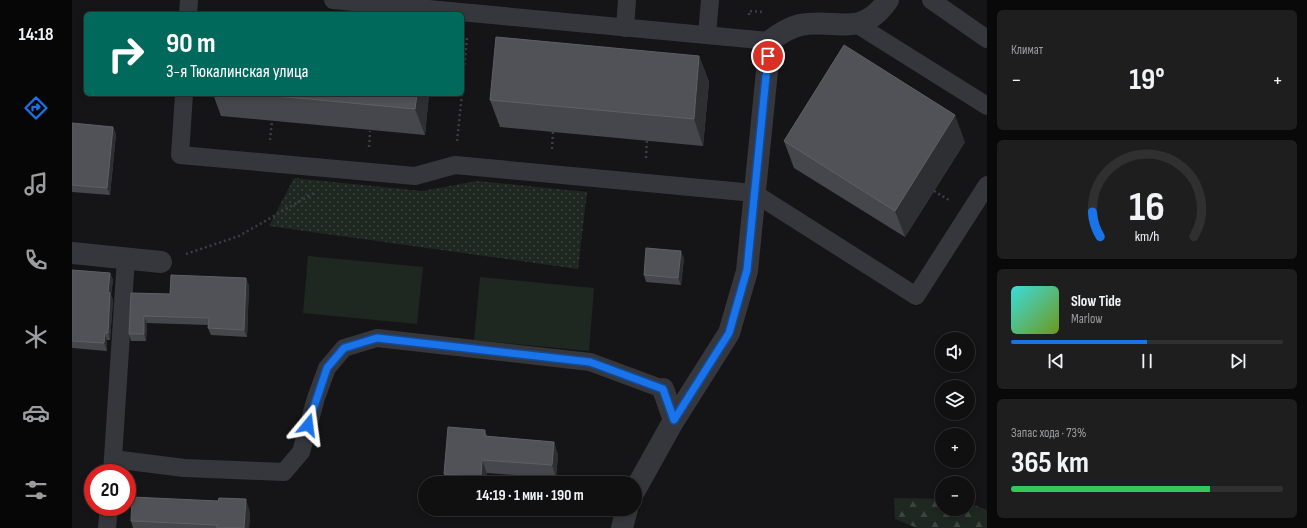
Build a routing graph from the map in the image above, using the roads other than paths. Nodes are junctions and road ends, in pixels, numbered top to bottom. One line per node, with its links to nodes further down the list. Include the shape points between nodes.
1 (189, 0): 8 (lane)
2 (333, 0): 9 (lane)
3 (627, 0): 12 (lane)
4 (710, 0): 13 (lane)
5 (888, 0): 11 (street, via 874,15)
6 (931, 0): 14 (lane)
7 (501, 8): 10 (lane); 12 (lane)
8 (188, 12)
9 (459, 12)
10 (464, 13)
11 (858, 25): 15 (street, via 800,25); 17 (lane)
12 (625, 28): 13 (lane)
13 (707, 35): 15 (lane)
14 (987, 38)
15 (770, 41): 19 (street)
16 (184, 96): 19 (lane, via 180,154 415,176 455,166)
17 (987, 106)
18 (987, 185): 19 (lane, via 916,296)
19 (754, 193): 24 (street, via 747,270 729,333)
20 (72, 253): 21 (street)
21 (126, 258): 22 (street); 25 (lane)
22 (162, 262)
23 (663, 389): 24 (street); 26 (lane, via 590,362 377,338 344,348 327,368 301,452 284,472)
24 (674, 420): 27 (street)
25 (112, 464)
26 (136, 467)
27 (642, 477)
28 (107, 516): 30 (lane)
29 (625, 516): 31 (street)
30 (106, 528)
31 (622, 528)

